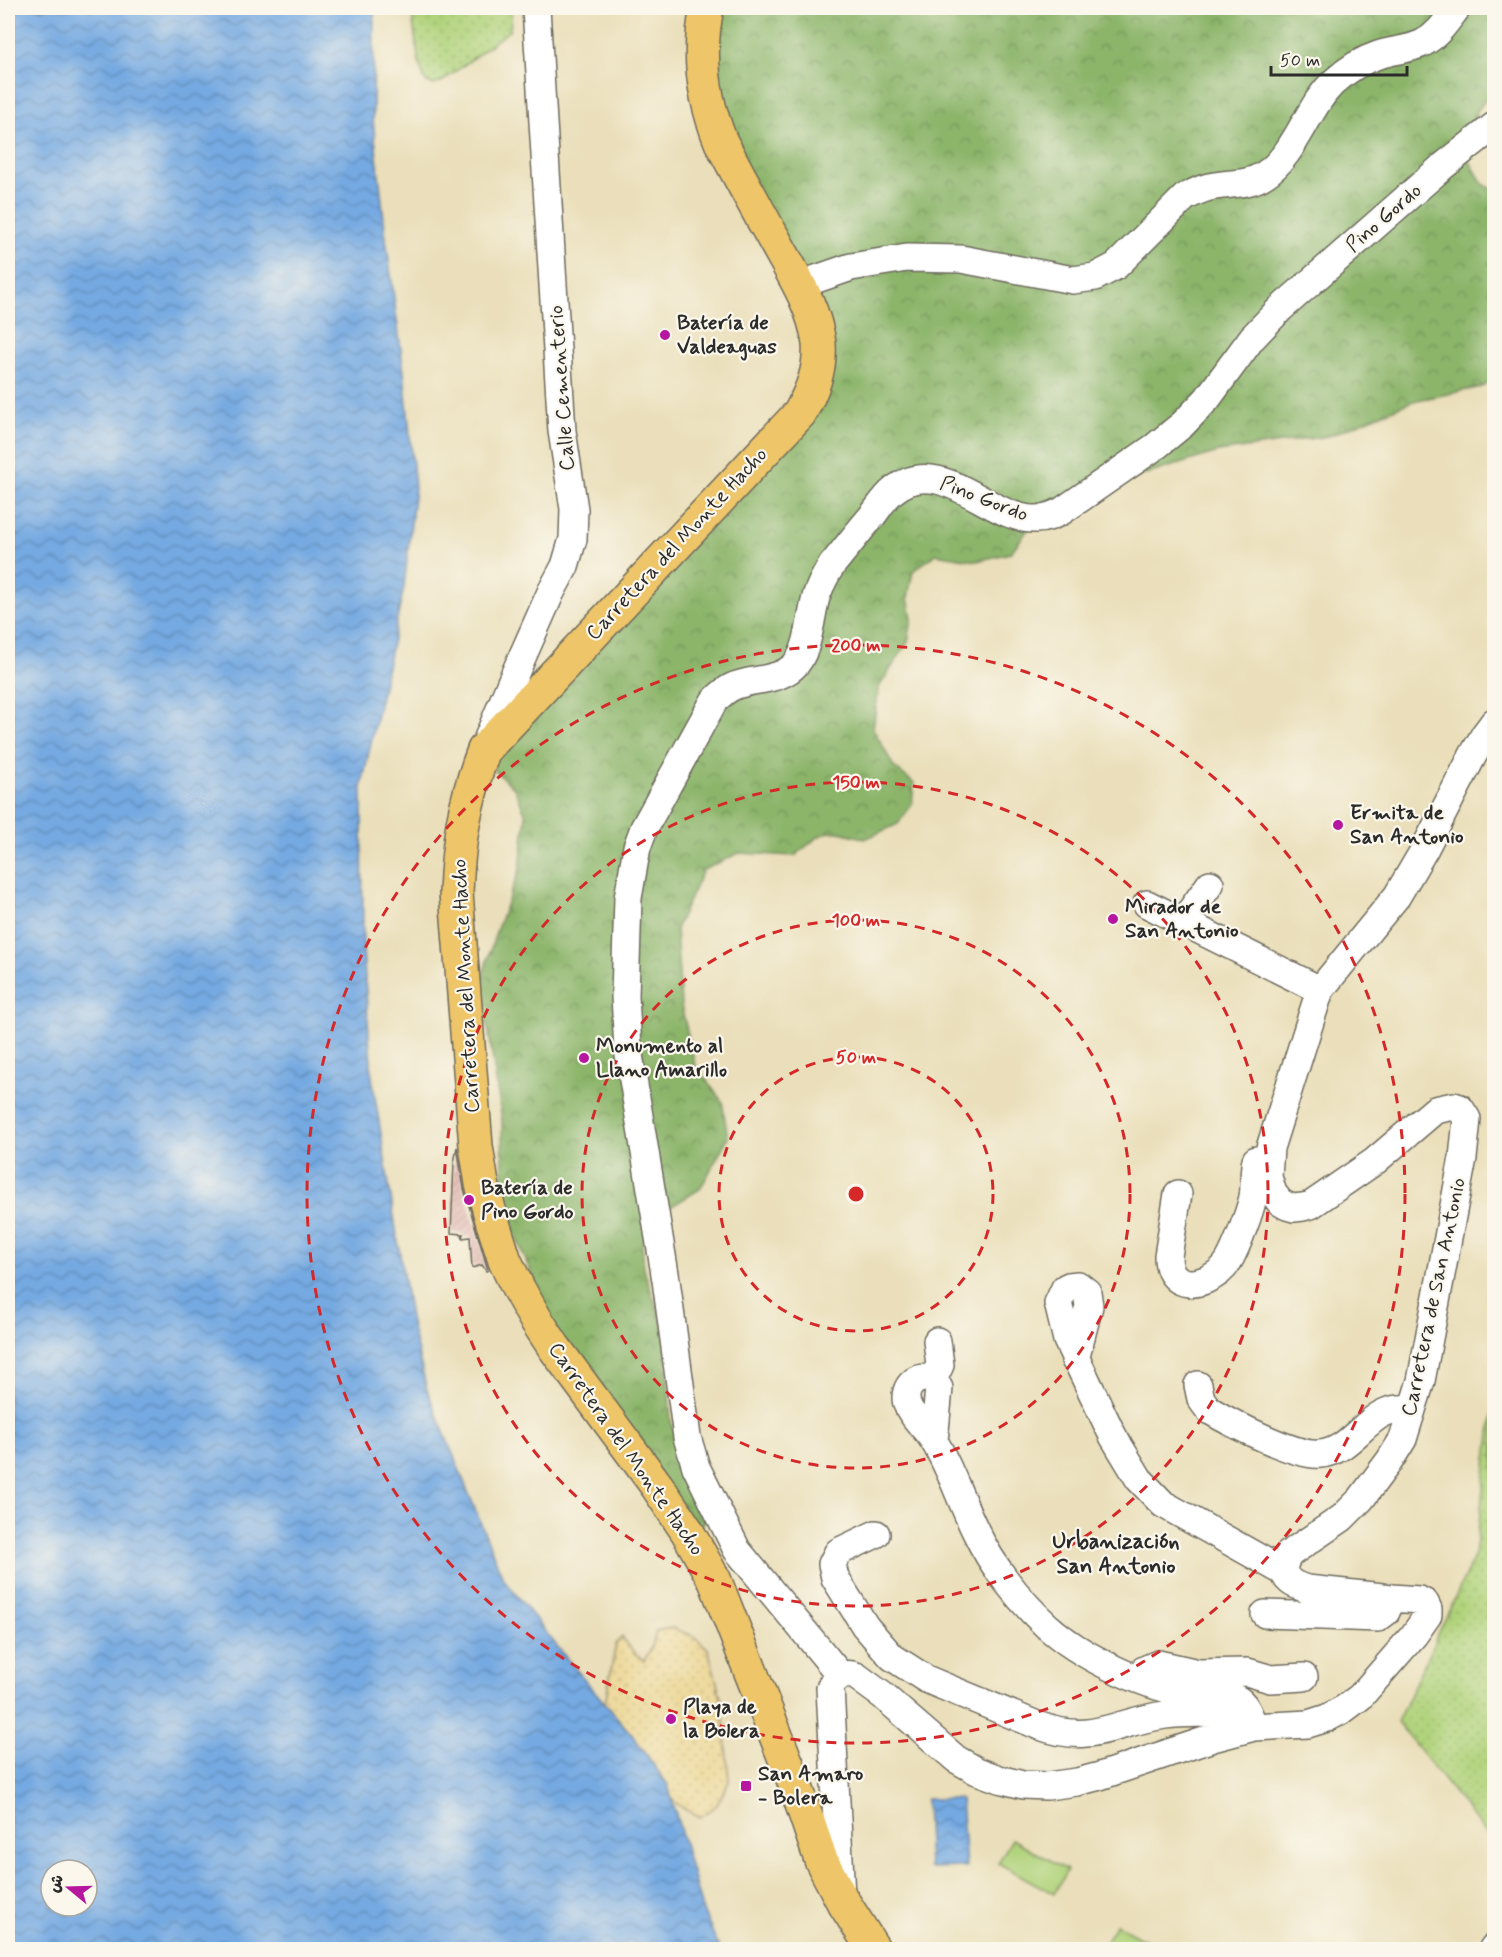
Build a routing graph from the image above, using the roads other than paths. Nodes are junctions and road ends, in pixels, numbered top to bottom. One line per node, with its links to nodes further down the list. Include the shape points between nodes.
1 (536, 8): 7 (street, Calle Cementerio, via 562,431 574,509 573,539 565,567)
2 (707, 8): 5 (main road, Carretera del Monte Hacho, via 702,64 711,117)
3 (1457, 8): 5 (street, via 1438,32 1422,44 1378,55 1334,81 1278,163 1265,175 1249,182 1200,189 1185,197 1116,266 1095,277 1072,280 961,259 907,258 851,267)
4 (1494, 126): 22 (street, Pino Gordo, via 1280,309 1183,424 1062,511 1042,518 1020,517 945,482 927,478 894,490 824,579 802,655 794,666 783,674 732,687 714,701 653,810 637,847 627,908 628,1049 687,1437 696,1467 737,1550)
5 (799, 285): 7 (main road, Carretera del Monte Hacho, via 819,344 812,392 800,413)
6 (1494, 722): 11 (street, Carretera de San Antonio, via 1397,896)
7 (484, 750): 26 (main road, Carretera del Monte Hacho, via 462,820 456,893 476,1146 492,1220 505,1261 535,1318 657,1485 715,1581 821,1860)
8 (1210, 884): 10 (street)
9 (1147, 904): 10 (street)
10 (1183, 922): 11 (street)
11 (1320, 990): 12 (street, Carretera de San Antonio)
12 (1270, 1148): 13 (street, via 1257,1156 1251,1207 1228,1262 1216,1275 1190,1283 1181,1281 1168,1266); 17 (street, Carretera de San Antonio, via 1268,1177 1273,1193 1287,1206 1303,1208 1376,1161 1435,1110 1454,1106 1467,1119 1421,1381)
13 (1178, 1194)
14 (937, 1341): 24 (street, via 940,1365 933,1380 915,1380 908,1389 907,1400 915,1418 934,1441 976,1533 995,1564 1048,1627 1084,1653)
15 (1075, 1360): 19 (street, via 1118,1445 1149,1492 1181,1516)
16 (1198, 1385): 17 (street, via 1209,1410 1304,1454 1321,1455 1337,1449 1386,1411)
17 (1412, 1410): 19 (street, Carretera de San Antonio, via 1402,1440 1361,1499 1342,1518 1289,1554)
18 (876, 1534): 25 (street, via 838,1552 832,1571 877,1642 926,1679 1054,1731 1071,1734 1088,1734 1163,1715 1196,1713)
19 (1284, 1572): 20 (street, via 1289,1581 1307,1589)
20 (1392, 1598): 21 (street, via 1386,1612 1378,1618); 25 (street, via 1419,1600 1425,1603 1428,1615 1360,1697 1327,1718 1308,1724)
21 (1265, 1614)
22 (841, 1676): 25 (street, via 856,1676 956,1759 977,1771 1023,1785 1047,1786 1088,1779 1213,1738); 26 (street, via 830,1688)
23 (1304, 1677): 24 (street, via 1271,1679 1247,1672 1198,1672 1158,1664 1144,1670)
24 (1138, 1678): 25 (street, via 1177,1691 1229,1695 1242,1702)
25 (1252, 1721)
26 (842, 1900): 27 (main road, Carretera del Monte Hacho)
27 (874, 1950)

